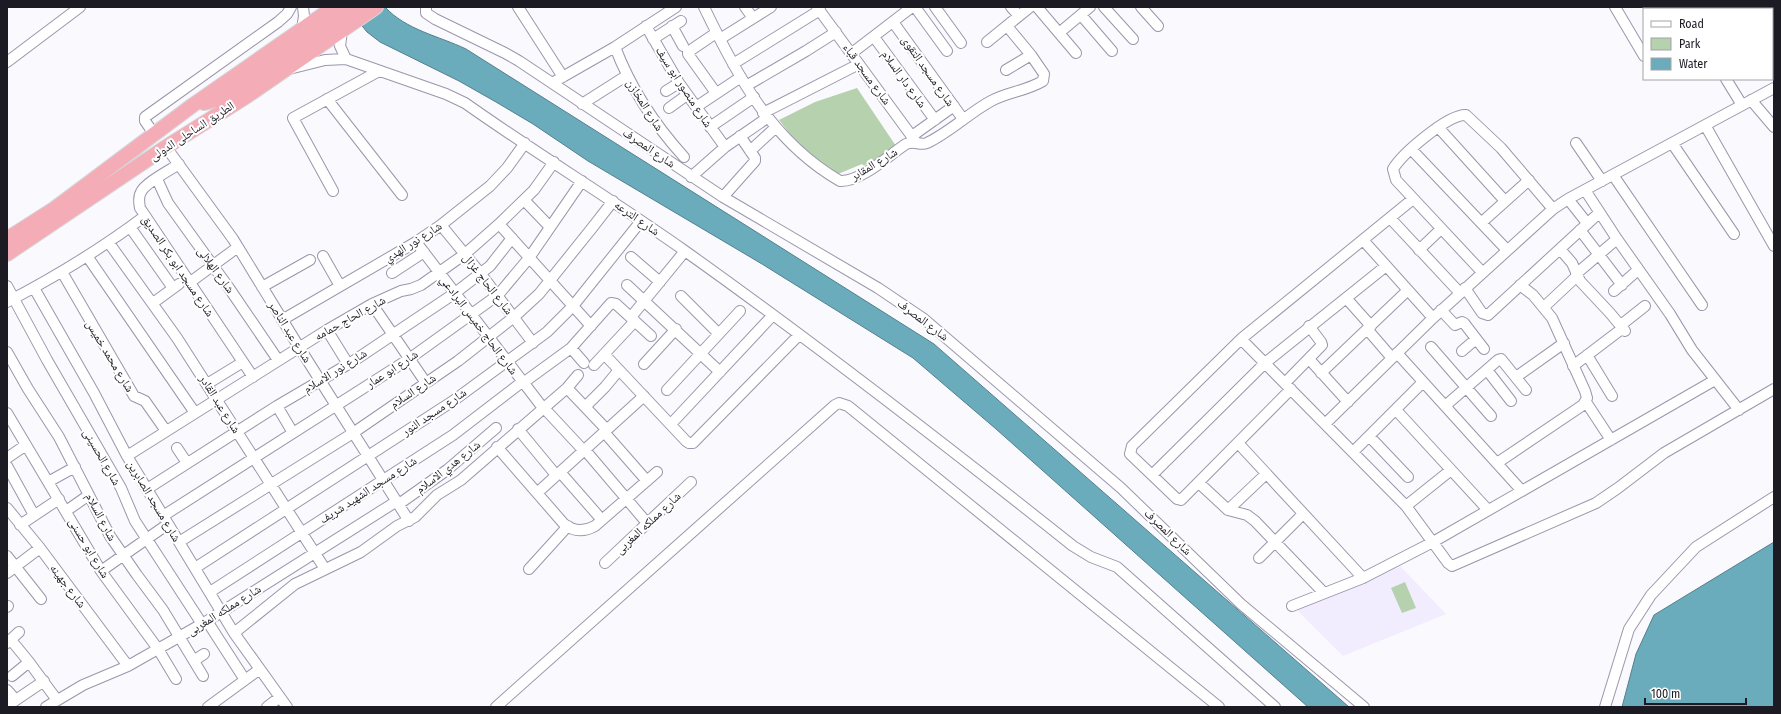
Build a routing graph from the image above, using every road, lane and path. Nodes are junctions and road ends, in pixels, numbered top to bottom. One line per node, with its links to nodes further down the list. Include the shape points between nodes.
1 (80, 7): 48 (street)
2 (291, 7): 80 (street, via 278,22 145,116 145,121)
3 (303, 7): 30 (street)
4 (355, 7): 22 (highway)
5 (376, 7): 22 (highway, الطريق الساحلى الدولى)
6 (518, 7): 55 (street)
7 (676, 7): 27 (street)
8 (704, 7): 33 (street, شارع المقابر)
9 (745, 7): 25 (street)
10 (771, 7): 25 (street)
11 (913, 7): 26 (street); 41 (street)
12 (935, 7): 38 (street)
13 (1011, 7): 24 (street)
14 (1030, 7): 24 (street)
15 (1037, 7): 32 (street)
16 (1090, 7): 23 (street)
17 (1104, 7): 36 (street)
18 (1141, 7): 29 (street)
19 (1615, 7): 43 (street)
20 (425, 9): 58 (street, شارع المصرف, via 435,19 505,53)
21 (818, 9): 31 (street, شارع مسجد قباء); 49 (street)
22 (332, 15): 30 (highway, الطريق الساحلى الدولى); 47 (street); 51 (highway, الطريق الساحلى الدولى); 68 (highway, via 226,95)
23 (1081, 15): 32 (street); 42 (street)
24 (1019, 16): 28 (street)
25 (753, 18): 33 (street)
26 (893, 22): 34 (street); 69 (street, شارع مسجد التقوى)
27 (646, 26): 35 (street, شارع منصور ابو سيف); 40 (street)
28 (1007, 26): 37 (street); 46 (street)
29 (1158, 26)
30 (302, 29): 68 (highway, الطريق الساحلى الدولى)
31 (836, 32): 44 (street, شارع مسجد قباء); 57 (street, via 794,58)
32 (1059, 33): 45 (street)
33 (718, 36): 49 (street, شارع المقابر); 62 (street, via 688,52)
34 (874, 37): 44 (street); 74 (street, شارع دار السلام)
35 (653, 39): 39 (street, via 677,24); 59 (street, شارع منصور ابو سيف)
36 (1133, 39)
37 (987, 42)
38 (961, 43)
39 (683, 46)
40 (615, 47): 54 (street, شارع المخازن); 55 (street)
41 (947, 51)
42 (1112, 51)
43 (1643, 52)
44 (852, 53): 50 (street, شارع مسجد قباء)
45 (1076, 53)
46 (1031, 55): 52 (street); 73 (street, شارع المقابر, via 1044,74 1043,81 1026,90 991,101)
47 (346, 59): 51 (street, شارع الترعه, via 325,60); 53 (street, شارع الترعه)
48 (7, 62)
49 (733, 64): 57 (street, شارع المقابر)
50 (859, 64): 72 (street); 82 (street, شارع مسجد قباء)
51 (287, 69): 87 (highway, الطريق الساحلى الدولى)
52 (1006, 70)
53 (379, 71): 65 (street); 83 (street, شارع الترعه, via 452,96)
54 (626, 76): 67 (street); 90 (street, شارع المخازن, via 652,119)
55 (563, 77): 58 (street)
56 (1727, 80): 66 (street)
57 (744, 81): 62 (street); 64 (street, شارع المقابر)
58 (552, 83): 67 (street, شارع المصرف)
59 (679, 83): 61 (street); 63 (street, شارع منصور ابو سيف)
60 (1774, 88): 66 (street)
61 (666, 91)
62 (716, 93): 70 (street)
63 (687, 95): 70 (street, شارع منصور ابو سيف); 71 (street)
64 (754, 97): 72 (street, شارع المقابر); 76 (street)
65 (327, 99): 100 (street, via 293,118); 101 (street)
66 (1747, 103): 75 (street); 78 (street)
67 (582, 104): 94 (street, شارع المصرف)
68 (193, 105): 80 (highway, الطريق الساحلى الدولى)
69 (954, 106): 73 (street, شارع مسجد التقوى); 74 (street)
70 (696, 107): 76 (street, شارع منصور ابو سيف)
71 (669, 108)
72 (765, 115): 79 (street, شارع المقابر); 81 (street)
73 (963, 119): 82 (street, شارع المقابر, via 925,144)
74 (935, 120): 82 (street)
75 (1705, 125): 85 (street); 127 (street)
76 (710, 127): 86 (street, شارع منصور ابو سيف)
77 (1438, 127): 88 (street); 96 (street, via 1462,114 1466,115 1501,148); 107 (street)
78 (1774, 127)
79 (775, 128): 82 (street, شارع المقابر, via 799,152 840,181 866,172); 89 (street)
80 (154, 134): 122 (highway, الطريق الساحلى الدولى, via 54,209)
81 (740, 136): 86 (street); 89 (street)
82 (914, 139)
83 (525, 143): 91 (street, شارع الترعه); 115 (street, شارع نور الهدي, via 490,186)
84 (1576, 143): 97 (street)
85 (1672, 143): 93 (street); 120 (street)
86 (725, 146): 94 (street)
87 (166, 147): 92 (street, شارع عبد الناصر); 134 (highway, الطريق الساحلى الدولى)
88 (1411, 149): 104 (street, via 1396,165 1393,175); 113 (street)
89 (750, 151): 102 (street, via 755,161)
90 (684, 157)
91 (554, 162): 98 (street, شارع الترعه); 105 (street, شارع الحاج حمامه)
92 (179, 164): 95 (street, شارع مسجد ابو بكر الصديق); 128 (street, شارع عبد الناصر)
93 (1613, 175): 97 (street); 171 (street)
94 (691, 177): 102 (street, شارع المصرف)
95 (157, 179): 110 (street, شارع مسجد ابو بكر الصديق, via 140,192 140,208); 142 (street, شارع الهلالى, via 168,203)
96 (1529, 180): 107 (street); 108 (street)
97 (1602, 180): 99 (street)
98 (582, 181): 106 (street, شارع الترعه); 118 (street, شارع ابو عمار)
99 (1585, 190): 103 (street); 109 (street)
100 (333, 191)
101 (402, 195)
102 (723, 197): 363 (street, شارع المصرف, via 878,288 924,319 1121,488 1241,604)
103 (1568, 198): 108 (street); 117 (street)
104 (1413, 199): 111 (street); 119 (street)
105 (525, 201): 114 (street, شارع الحاج حمامه); 118 (street)
106 (612, 201): 112 (street, شارع الترعه); 152 (street, شارع السلام)
107 (1505, 201): 113 (street)
108 (1553, 209): 131 (street)
109 (1599, 213): 117 (street); 123 (street)
110 (144, 216): 116 (street); 151 (street, شارع مسجد ابو بكر الصديق)
111 (1390, 218): 124 (street); 130 (street)
112 (642, 221): 132 (street, شارع الترعه); 172 (street, شارع مسجد النور)
113 (1481, 223): 131 (street)
114 (499, 224): 121 (street); 135 (street, شارع الحاج حمامه)
115 (441, 226): 125 (street, شارع نور الهدي); 135 (street, شارع الحاج غزال)
116 (130, 227): 126 (street); 160 (street)
117 (1584, 227): 129 (street); 136 (street)
118 (550, 228): 140 (street, شارع ابو عمار)
119 (1441, 229): 130 (street); 147 (street)
120 (1734, 234)
121 (512, 238): 140 (street); 149 (street, شارع نور الاسلام, via 498,258)
122 (7, 239)
123 (1617, 239): 136 (street); 144 (street)
124 (1363, 240): 143 (street); 194 (street)
125 (416, 242): 133 (street, شارع الحاج خميس البرادعي); 157 (street, شارع نور الهدي)
126 (109, 243): 137 (street); 169 (street, شارع عبد القادر)
127 (1774, 246)
128 (238, 247): 142 (street); 158 (street, شارع عبد الناصر)
129 (1560, 248): 150 (street, via 1572,263); 155 (street)
130 (1419, 250): 162 (street)
131 (1507, 250): 147 (street)
132 (685, 251): 153 (street); 178 (street, شارع الترعه)
133 (424, 252): 146 (street, شارع الحاج خميس البرادعي); 148 (street)
134 (7, 254)
135 (465, 254): 146 (street, شارع الحاج حمامه); 149 (street, شارع الحاج غزال)
136 (1599, 255): 144 (street, via 1618,288); 150 (street)
137 (87, 256): 145 (street); 252 (street)
138 (322, 256): 157 (street)
139 (631, 257): 153 (street)
140 (529, 258): 152 (street); 164 (street, شارع ابو عمار)
141 (310, 260): 158 (street)
142 (212, 266): 151 (street); 210 (street, شارع الهلالى)
143 (1386, 266): 161 (street); 166 (street)
144 (1638, 270): 226 (street)
145 (62, 272): 159 (street); 258 (street, شارع محمد خميس, via 134,396 145,400)
146 (439, 272): 163 (street, شارع الحاج خميس البرادعي); 170 (street, شارع الحاج حمامه, via 417,287)
147 (1482, 272): 162 (street)
148 (392, 273)
149 (481, 274): 163 (street, شارع نور الاسلام); 164 (street, شارع الحاج غزال)
150 (1576, 275): 174 (street); 186 (street)
151 (187, 280): 160 (street); 211 (street, شارع مسجد ابو بكر الصديق)
152 (550, 280): 172 (street); 179 (street, شارع السلام, via 529,305)
153 (660, 282): 167 (street)
154 (627, 284): 167 (street)
155 (1520, 285): 162 (street, via 1485,315); 174 (street)
156 (7, 286): 168 (street, شارع الحسينى)
157 (340, 286): 182 (street, شارع نور الهدي)
158 (262, 287): 182 (street, شارع عبد الناصر)
159 (34, 288): 168 (street); 271 (street, شارع مسجد الصابرين)
160 (173, 288): 169 (street)
161 (1408, 290): 180 (street); 185 (street)
162 (1462, 291): 175 (street)
163 (455, 294): 177 (street, شارع الحاج خميس البرادعي); 190 (street, شارع نور الاسلام)
164 (498, 295): 177 (street, شارع ابو عمار); 179 (street, شارع الحاج غزال)
165 (681, 296): 189 (street)
166 (1346, 298): 184 (street); 185 (street)
167 (645, 300): 181 (street); 188 (street)
168 (10, 301): 314 (street, شارع الحسينى, via 121,488)
169 (154, 303): 231 (street, شارع عبد القادر)
170 (372, 304): 187 (street, شارع الحاج حمامه); 190 (street)
171 (1702, 305)
172 (573, 306): 183 (street); 196 (street, شارع مسجد النور)
173 (1645, 306): 186 (street)
174 (1544, 307): 197 (street)
175 (1441, 310): 180 (street); 195 (street, via 1455,326 1464,323)
176 (740, 311): 189 (street)
177 (472, 315): 193 (street, شارع الحاج خميس البرادعي); 208 (street, شارع ابو عمار)
178 (773, 315): 191 (street, شارع الترعه); 221 (street)
179 (514, 317): 193 (street, شارع السلام); 196 (street, شارع الحاج غزال)
180 (1433, 318): 206 (street)
181 (633, 319): 183 (street, شارع مسجد الشهيد شريف, via 613,302); 192 (street); 204 (street)
182 (282, 320): 198 (street, شارع عبد الناصر)
183 (591, 326): 200 (street, شارع مسجد الشهيد شريف)
184 (1309, 326): 209 (street, via 1322,345); 214 (street)
185 (1369, 327): 206 (street); 222 (street)
186 (1623, 328): 207 (street)
187 (327, 330): 198 (street, شارع الحاج حمامه); 215 (street)
188 (676, 330): 205 (street); 216 (street)
189 (719, 334): 205 (street)
190 (392, 335): 208 (street); 215 (street, شارع نور الاسلام)
191 (799, 335): 254 (street, via 696,442 689,443); 362 (street, شارع الترعه, via 1073,546 1091,557 1117,567)
192 (651, 336)
193 (488, 337): 212 (street, شارع الحاج خميس البرادعي); 230 (street, شارع السلام)
194 (1241, 339): 214 (street); 283 (street, via 1132,446 1130,454)
195 (1476, 339): 201 (street); 202 (street)
196 (533, 343): 212 (street, شارع مسجد النور)
197 (1564, 343): 218 (street); 225 (street)
198 (299, 347): 210 (street, شارع الحاج حمامه); 227 (street, شارع عبد الناصر)
199 (1431, 347): 233 (street)
200 (571, 348): 213 (street); 228 (street, شارع مسجد الشهيد شريف)
201 (1484, 349)
202 (1462, 351)
203 (7, 352): 278 (street, شارع السلام, via 59,437)
204 (604, 354): 217 (street); 219 (street)
205 (701, 354): 221 (street); 235 (street)
206 (1395, 355): 229 (street); 242 (street)
207 (1587, 355): 218 (street); 239 (street)
208 (409, 359): 230 (street); 245 (street, شارع ابو عمار)
209 (1309, 359): 222 (street); 232 (street)
210 (278, 360): 224 (street, شارع الحاج حمامه)
211 (243, 362): 224 (street, شارع مسجد ابو بكر الصديق); 231 (street)
212 (507, 362): 228 (street, شارع الحاج خميس البرادعي); 272 (street, شارع مسجد النور, via 453,401)
213 (584, 363)
214 (1265, 363): 232 (street); 283 (street)
215 (348, 364): 227 (street, شارع نور الاسلام)
216 (644, 364)
217 (594, 365)
218 (1573, 366): 243 (street, via 1585,391)
219 (619, 370): 238 (street); 247 (street)
220 (1487, 370): 225 (street, via 1501,359); 233 (street); 241 (street)
221 (720, 372): 254 (street)
222 (1321, 373): 242 (street)
223 (578, 375): 234 (street)
224 (253, 377): 240 (street, شارع الحاج حمامه)
225 (1516, 377): 236 (street)
226 (1715, 380): 250 (street); 264 (street)
227 (320, 381): 244 (street, شارع نور الاسلام); 245 (street, شارع عبد الناصر)
228 (523, 382): 248 (street, شارع الحاج خميس البرادعي); 285 (street, شارع مسجد الشهيد شريف, via 470,423)
229 (1423, 382): 246 (street); 249 (street)
230 (426, 383): 262 (street, شارع السلام)
231 (207, 384): 240 (street, شارع عبد القادر)
232 (1288, 386): 255 (street); 265 (street)
233 (1467, 387): 246 (street); 253 (street)
234 (567, 388): 247 (street); 248 (street)
235 (667, 390)
236 (1526, 390)
237 (1774, 390): 250 (street)
238 (644, 396): 254 (street); 259 (street)
239 (1612, 396)
240 (217, 400): 252 (street, شارع الحاج حمامه); 260 (street, شارع عبد القادر)
241 (1511, 400)
242 (1348, 402): 255 (street)
243 (1586, 402): 264 (street); 276 (street)
244 (277, 406): 260 (street, شارع نور الاسلام); 261 (street)
245 (336, 406): 261 (street, شارع ابو عمار); 262 (street, شارع عبد الناصر)
246 (1445, 406): 276 (street)
247 (585, 407): 259 (street)
248 (543, 408): 257 (street); 269 (street, شارع الحاج خميس البرادعي)
249 (1396, 410): 263 (street); 279 (street)
250 (1739, 410): 317 (street, via 1664,452 1596,503 1454,565 1448,563)
251 (7, 413): 266 (street, شارع ابو حسنى)
252 (195, 413): 258 (street, شارع الحاج حمامه)
253 (1491, 416)
254 (671, 424)
255 (1325, 424): 270 (street)
256 (496, 428): 298 (street, شارع هدي الاسلام, via 447,470)
257 (518, 429): 267 (street); 281 (street)
258 (166, 431): 271 (street, شارع الحاج حمامه)
259 (605, 431): 269 (street); 286 (street)
260 (237, 432): 274 (street, شارع عبد القادر); 275 (street, شارع نور الاسلام)
261 (293, 433): 274 (street, شارع ابو عمار)
262 (353, 433): 272 (street, شارع عبد الناصر); 290 (street, شارع السلام)
263 (1369, 436): 270 (street); 284 (street)
264 (1611, 440): 292 (street)
265 (1238, 443): 282 (street); 289 (street)
266 (26, 445): 273 (street); 287 (street, شارع ابو حسنى)
267 (498, 447): 293 (street); 308 (street, via 461,480)
268 (178, 448): 275 (street)
269 (584, 450): 281 (street); 297 (street, شارع الحاج خميس البرادعي)
270 (1353, 452): 299 (street)
271 (127, 456): 291 (street, شارع مسجد الصابرين)
272 (368, 456): 285 (street, شارع عبد الناصر); 301 (street, شارع مسجد النور)
273 (7, 458)
274 (254, 458): 290 (street, شارع عبد القادر); 307 (street, شارع ابو عمار)
275 (187, 464): 291 (street, شارع نور الاسلام)
276 (1497, 464): 292 (street)
277 (7, 466): 306 (street)
278 (74, 467): 287 (street); 294 (street, شارع السلام)
279 (1451, 470): 299 (street); 303 (street)
280 (657, 472): 286 (street)
281 (558, 474): 293 (street); 309 (street)
282 (1266, 474): 302 (street); 305 (street)
283 (1152, 475): 289 (street, via 1178,500)
284 (1408, 477)
285 (384, 481): 298 (street, شارع عبد الناصر); 313 (street, شارع مسجد الشهيد شريف)
286 (647, 481): 297 (street)
287 (48, 482): 296 (street, شارع ابو حسنى)
288 (691, 482): 310 (street, شارع مملكه المغربى)
289 (1199, 482): 302 (street)
290 (271, 485): 301 (street, شارع عبد القادر); 315 (street, شارع السلام)
291 (147, 489): 307 (street, شارع مسجد الصابرين)
292 (1522, 491): 303 (street)
293 (537, 493): 312 (street)
294 (89, 495): 304 (street); 320 (street, شارع السلام)
295 (1774, 497): 364 (street, via 1696,547 1650,595 1629,629)
296 (59, 499): 304 (street, شارع ابو حسنى); 306 (street)
297 (627, 499): 309 (street); 310 (street, شارع الحاج خميس البرادعي)
298 (398, 502): 308 (street, شارع عبد الناصر); 319 (street, شارع مملكه المغربى)
299 (1406, 506): 317 (street)
300 (7, 508): 311 (street, شارع جهينه)
301 (286, 509): 313 (street, شارع عبد القادر); 325 (street, شارع مسجد النور)
302 (1228, 510): 316 (street, via 1251,518)
303 (1488, 510): 317 (street)
304 (66, 511): 328 (street, شارع ابو حسنى)
305 (1303, 514): 316 (street); 330 (street)
306 (34, 515): 311 (street)
307 (166, 520): 314 (street, شارع ابو عمار); 315 (street, شارع مسجد الصابرين)
308 (409, 520): 326 (street, via 361,552)
309 (602, 520): 312 (street, via 582,531)
310 (647, 523): 323 (street, شارع مملكه المغربى)
311 (20, 525): 318 (street, شارع جهينه)
312 (568, 526): 327 (street)
313 (302, 533): 319 (street, شارع عبد القادر); 331 (street, شارع مسجد الشهيد شريف)
314 (146, 538): 320 (street, شارع ابو عمار); 336 (street, شارع الحسينى)
315 (179, 542): 325 (street, شارع مسجد الصابرين)
316 (1276, 542): 322 (street); 332 (street)
317 (1433, 542): 330 (street)
318 (40, 548): 324 (street); 345 (street, شارع جهينه)
319 (315, 553): 326 (street, شارع عبد القادر); 335 (street, شارع مملكه المغربى)
320 (122, 554): 328 (street, شارع ابو عمار); 339 (street, شارع السلام)
321 (7, 556): 324 (street)
322 (1259, 558)
323 (605, 564)
324 (15, 566): 329 (street); 333 (street)
325 (195, 568): 331 (street, شارع مسجد الصابرين)
326 (325, 569): 338 (street, via 294,584)
327 (529, 569)
328 (101, 571): 341 (street, شارع ابو حسنى)
329 (7, 573)
330 (1363, 578): 332 (street)
331 (210, 592): 335 (street, شارع مسجد الصابرين)
332 (1324, 594): 334 (street)
333 (41, 599)
334 (1292, 606)
335 (222, 612): 336 (street, شارع مملكه المغربى); 338 (street, شارع مسجد الصابرين)
336 (205, 623): 339 (street, شارع مملكه المغربى); 350 (street, شارع الحسينى)
337 (20, 632): 340 (street)
338 (234, 633): 346 (street, شارع مسجد الصابرين)
339 (180, 637): 341 (street, شارع مملكه المغربى); 343 (street, شارع السلام)
340 (9, 642): 344 (street)
341 (158, 649): 345 (street, شارع مملكه المغربى); 349 (street, شارع ابو حسنى)
342 (204, 654): 343 (street)
343 (195, 660): 348 (street, شارع السلام)
344 (30, 662): 347 (street); 351 (street)
345 (128, 666): 355 (street, شارع مملكه المغربى, via 83,685)
346 (260, 669): 350 (street); 353 (street, شارع مسجد الصابرين)
347 (12, 676)
348 (203, 676)
349 (176, 679)
350 (245, 680): 357 (street)
351 (44, 681): 354 (street); 355 (street)
352 (7, 690): 354 (street)
353 (280, 697): 358 (street); 359 (street, شارع مسجد الصابرين)
354 (19, 702): 356 (street)
355 (54, 704)
356 (7, 706)
357 (208, 707)
358 (267, 707)
359 (287, 707)
360 (496, 707): 361 (street, via 839,403 848,406)
361 (1219, 707)
362 (1275, 707)
363 (1364, 707)
364 (1605, 707)

